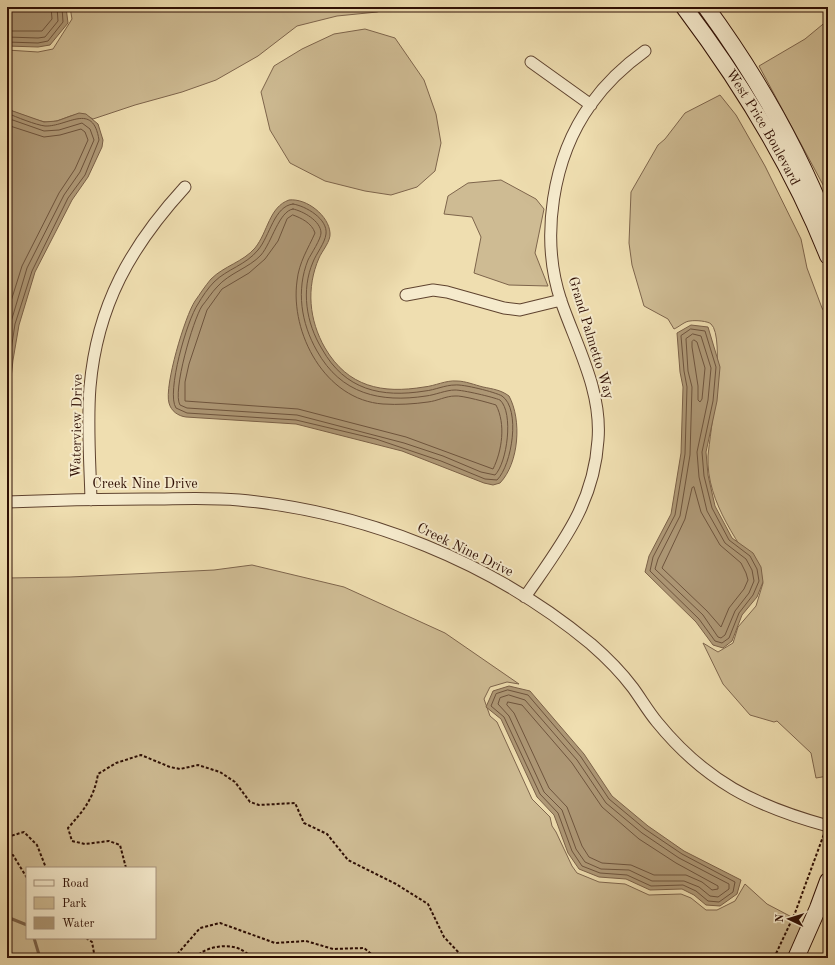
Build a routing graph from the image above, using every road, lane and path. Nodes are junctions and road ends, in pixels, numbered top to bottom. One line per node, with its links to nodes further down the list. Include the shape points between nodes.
1 (684, 7): 8 (street, West Price Boulevard, via 726,66 761,122 795,184)
2 (706, 7): 7 (street, West Price Boulevard, via 748,69 786,136)
3 (645, 50): 5 (street, Grand Palmetto Way, via 620,71)
4 (531, 62): 5 (street)
5 (591, 105): 10 (street, Grand Palmetto Way, via 564,159 554,200 552,245)
6 (185, 186): 11 (street, Waterview Drive, via 152,223 133,253 112,296 102,324 94,355 90,387)
7 (828, 226)
8 (828, 256)
9 (406, 295): 10 (street, via 432,290 520,310)
10 (561, 300): 13 (street, Grand Palmetto Way, via 595,395 599,424 597,454 593,478 583,507)
11 (91, 500): 12 (street, Creek Nine Drive); 13 (street, Creek Nine Drive, via 236,500 323,513 378,528 427,547 479,571)
12 (7, 502)
13 (525, 597): 14 (street, Creek Nine Drive, via 571,629 606,658 628,681 655,720 693,761 733,790 752,800)
14 (827, 826): 28 (path, via 795,913)
15 (7, 837): 17 (path, via 24,832 37,845)
16 (7, 857): 19 (path, via 13,855)
17 (46, 867)
18 (126, 867): 27 (path, via 120,845 110,841 85,844 72,841 68,828 84,810 95,790 98,774 116,763 141,755 170,768 180,769 198,765 220,772 235,782 250,802 259,805 295,803 304,823 327,834 348,860 396,884 428,904 444,937 461,954)
19 (26, 876)
20 (828, 881): 29 (street)
21 (88, 939): 22 (path, via 92,942 94,952)
22 (88, 958)
23 (174, 958): 26 (path, via 200,928 220,923 275,943 306,941 333,949 364,948)
24 (195, 958): 25 (path, via 200,951 219,946 239,948)
25 (253, 958)
26 (376, 958)
27 (469, 958)
28 (774, 958)
29 (796, 958)

